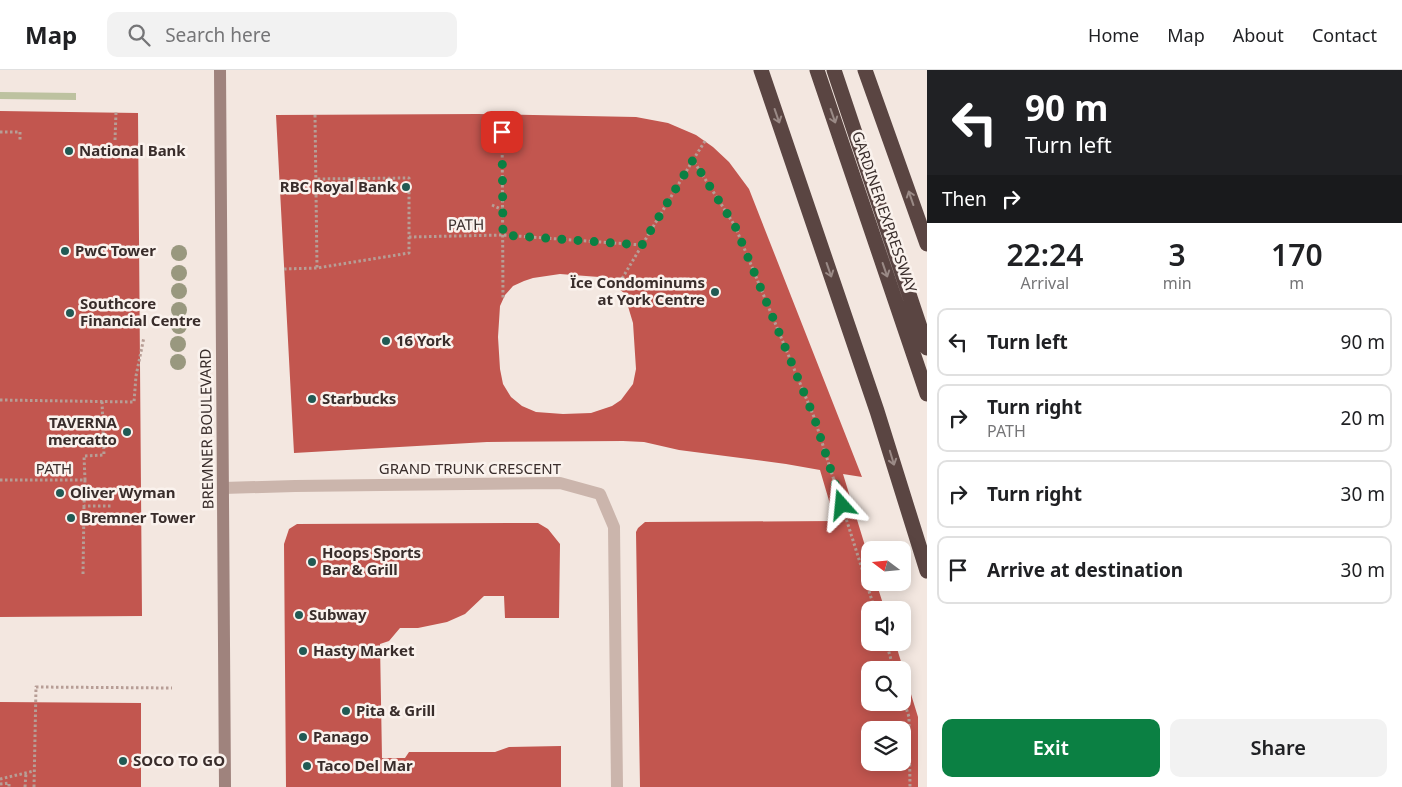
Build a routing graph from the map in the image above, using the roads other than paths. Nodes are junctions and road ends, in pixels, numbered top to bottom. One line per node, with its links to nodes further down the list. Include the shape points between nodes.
1 (220, 70): 9 (street, BREMNER BOULEVARD)
2 (762, 70): 10 (highway, one-way to 10, via 877,411)
3 (817, 70): 8 (highway, GARDINER EXPRESSWAY, one-way to 8)
4 (834, 70): 7 (highway)
5 (865, 70): 6 (highway, GARDINER EXPRESSWAY, one-way to 5)
6 (927, 244)
7 (927, 348)
8 (927, 394)
9 (223, 488): 11 (street, BREMNER BOULEVARD); 12 (street, GRAND TRUNK CRESCENT, via 560,483 600,494 614,528)
10 (927, 571)
11 (225, 787)
12 (617, 787)

